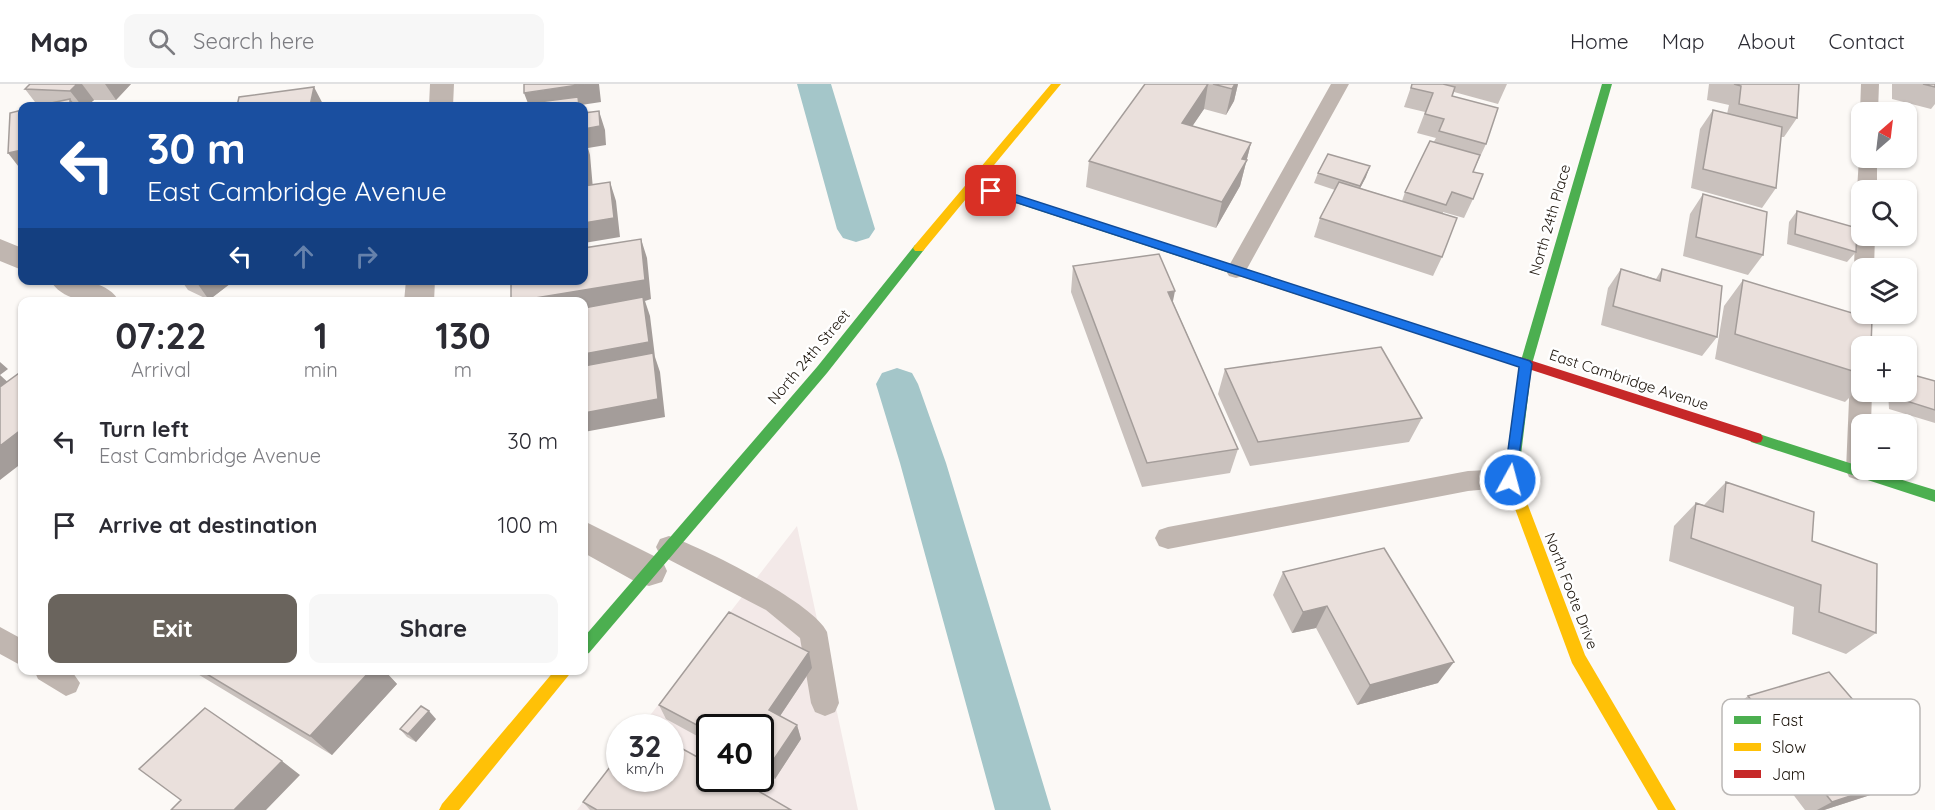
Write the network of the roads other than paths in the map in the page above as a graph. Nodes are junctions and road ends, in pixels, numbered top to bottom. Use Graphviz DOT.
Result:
graph roads {
  1 [pos="442,84"];
  2 [pos="1056,84"];
  3 [pos="1340,84"];
  4 [pos="1607,84"];
  5 [pos="1870,84"];
  6 [pos="441,102"];
  7 [pos="1869,102"];
  8 [pos="971,184"];
  9 [pos="0,249"];
  10 [pos="18,258"];
  11 [pos="1236,271"];
  12 [pos="74,285"];
  13 [pos="96,297"];
  14 [pos="1526,364"];
  15 [pos="1851,468"];
  16 [pos="1510,480"];
  17 [pos="1888,480"];
  18 [pos="1935,496"];
  19 [pos="588,537"];
  20 [pos="1168,538"];
  21 [pos="659,559"];
  22 [pos="0,639"];
  23 [pos="588,643"];
  24 [pos="18,651"];
  25 [pos="561,675"];
  26 [pos="825,703"];
  27 [pos="448,810"];
  28 [pos="1667,810"];
  1 -- 6 [label="street"];
  2 -- 8 [label="street, North 24th Street"];
  3 -- 11 [label="lane"];
  4 -- 14 [label="street, North 24th Place"];
  5 -- 7 [label="lane"];
  8 -- 11 [label="street, East Cambridge Avenue"];
  8 -- 21 [label="street, North 24th Street"];
  9 -- 10 [label="street"];
  11 -- 14 [label="street, East Cambridge Avenue"];
  12 -- 13 [label="street"];
  14 -- 15 [label="street, East Cambridge Avenue"];
  14 -- 16 [label="street, North Foote Drive"];
  16 -- 20 [label="lane"];
  16 -- 28 [label="street, North Foote Drive"];
  17 -- 18 [label="street, East Cambridge Avenue"];
  19 -- 21 [label="street"];
  21 -- 23 [label="street, North 24th Street"];
  21 -- 26 [label="lane"];
  22 -- 24 [label="lane"];
  25 -- 27 [label="street"];
}
